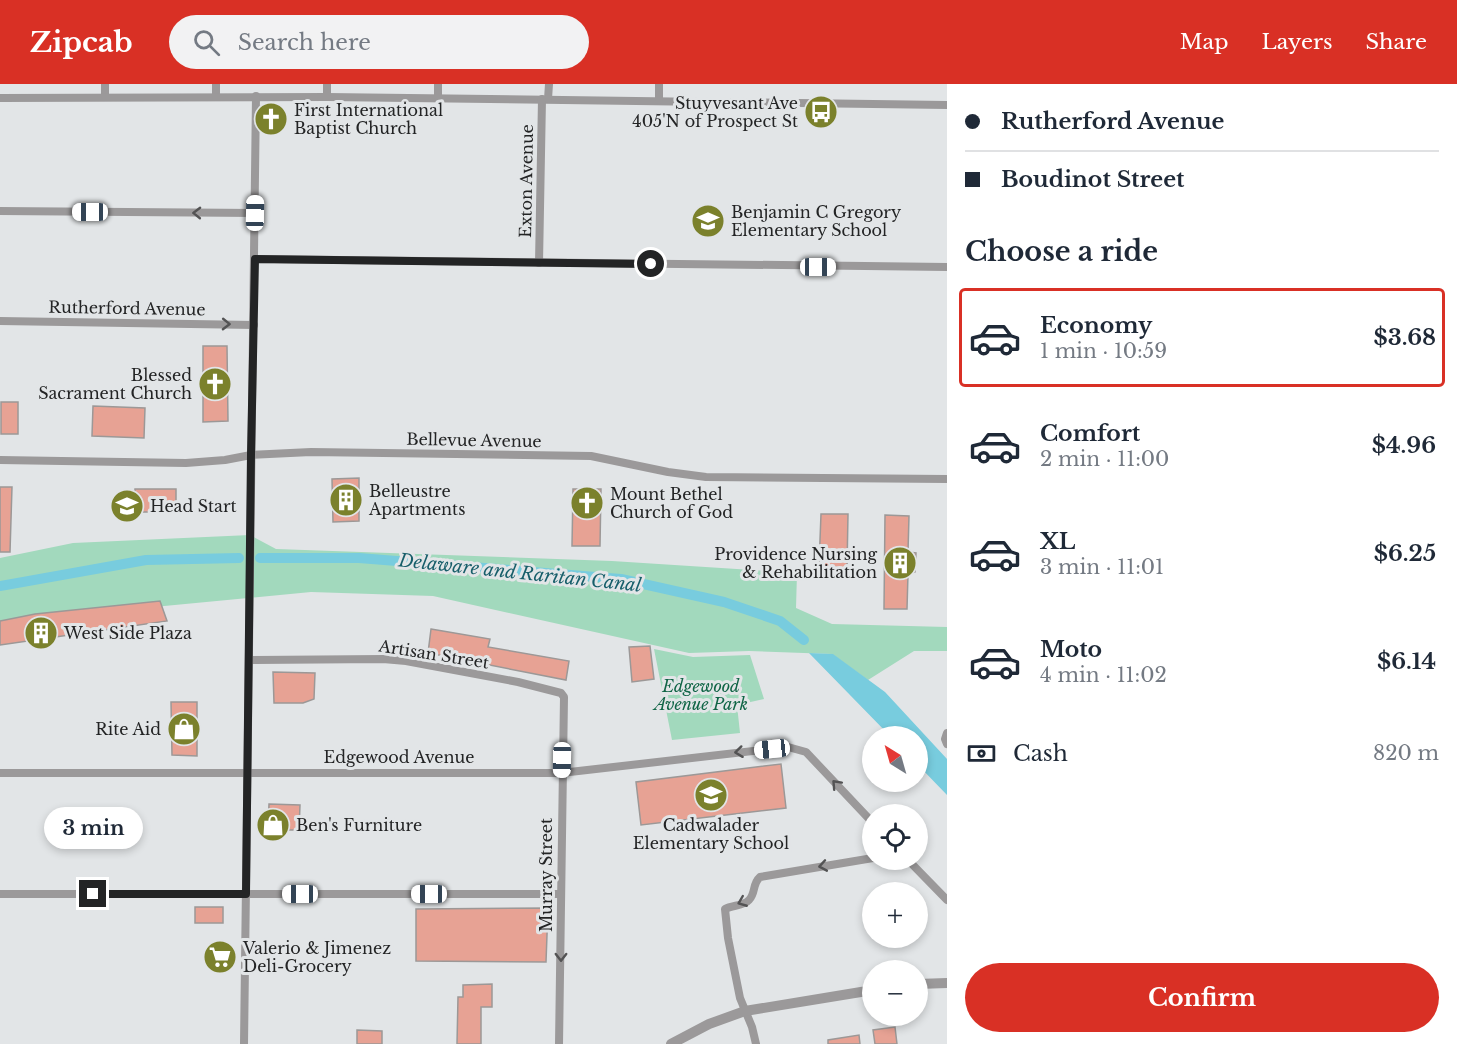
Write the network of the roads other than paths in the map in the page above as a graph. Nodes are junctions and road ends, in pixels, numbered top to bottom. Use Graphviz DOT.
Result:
graph roads {
  1 [pos="105,84"];
  2 [pos="216,84"];
  3 [pos="327,84"];
  4 [pos="438,84"];
  5 [pos="549,84"];
  6 [pos="659,84"];
  7 [pos="216,96"];
  8 [pos="256,96"];
  9 [pos="105,97"];
  10 [pos="327,97"];
  11 [pos="0,98"];
  12 [pos="438,98"];
  13 [pos="545,99"];
  14 [pos="659,100"];
  15 [pos="947,105"];
  16 [pos="0,211"];
  17 [pos="255,213"];
  18 [pos="255,259"];
  19 [pos="539,263"];
  20 [pos="947,267"];
  21 [pos="0,321"];
  22 [pos="254,325"];
  23 [pos="251,454"];
  24 [pos="0,460"];
  25 [pos="947,479"];
  26 [pos="250,660"];
  27 [pos="563,707"];
  28 [pos="947,733"];
  29 [pos="947,744"];
  30 [pos="0,773"];
  31 [pos="248,773"];
  32 [pos="561,773"];
  33 [pos="862,811"];
  34 [pos="862,860"];
  35 [pos="918,870"];
  36 [pos="0,894"];
  37 [pos="246,894"];
  38 [pos="561,894"];
  39 [pos="947,900"];
  40 [pos="947,983"];
  41 [pos="928,984"];
  42 [pos="862,992"];
  43 [pos="745,1011"];
  44 [pos="244,1044"];
  45 [pos="559,1044"];
  46 [pos="671,1044"];
  47 [pos="756,1044"];
  1 -- 9 [label="street"];
  2 -- 7 [label="street"];
  3 -- 10 [label="street"];
  4 -- 12 [label="street"];
  5 -- 13 [label="street, Exton Avenue"];
  6 -- 14 [label="street"];
  7 -- 8 [label="street"];
  7 -- 9 [label="street"];
  8 -- 10 [label="street"];
  8 -- 17 [label="street"];
  9 -- 11 [label="street"];
  10 -- 12 [label="street"];
  12 -- 13 [label="street"];
  13 -- 14 [label="street"];
  13 -- 19 [label="street, Exton Avenue"];
  14 -- 15 [label="street"];
  17 -- 16 [label="street, one-way"];
  17 -- 18 [label="street"];
  18 -- 19 [label="street"];
  18 -- 22 [label="street"];
  19 -- 20 [label="street"];
  21 -- 22 [label="street, Rutherford Avenue, one-way"];
  22 -- 23 [label="street"];
  23 -- 24 [label="street, Bellevue Avenue"];
  23 -- 25 [label="street, Bellevue Avenue"];
  23 -- 26 [label="street"];
  26 -- 27 [label="street, Artisan Street"];
  26 -- 31 [label="street"];
  27 -- 32 [label="street, Murray Street"];
  28 -- 29 [label="street"];
  30 -- 31 [label="street, Edgewood Avenue"];
  31 -- 32 [label="street, Edgewood Avenue"];
  31 -- 37 [label="street"];
  33 -- 32 [label="street, Edgewood Avenue, one-way"];
  32 -- 38 [label="street, Murray Street"];
  34 -- 43 [label="street, one-way"];
  35 -- 39 [label="street"];
  36 -- 37 [label="street"];
  37 -- 38 [label="street"];
  37 -- 44 [label="street"];
  38 -- 45 [label="street, Murray Street, one-way"];
  40 -- 41 [label="street"];
  42 -- 43 [label="street"];
  43 -- 46 [label="street"];
  43 -- 47 [label="street"];
}
